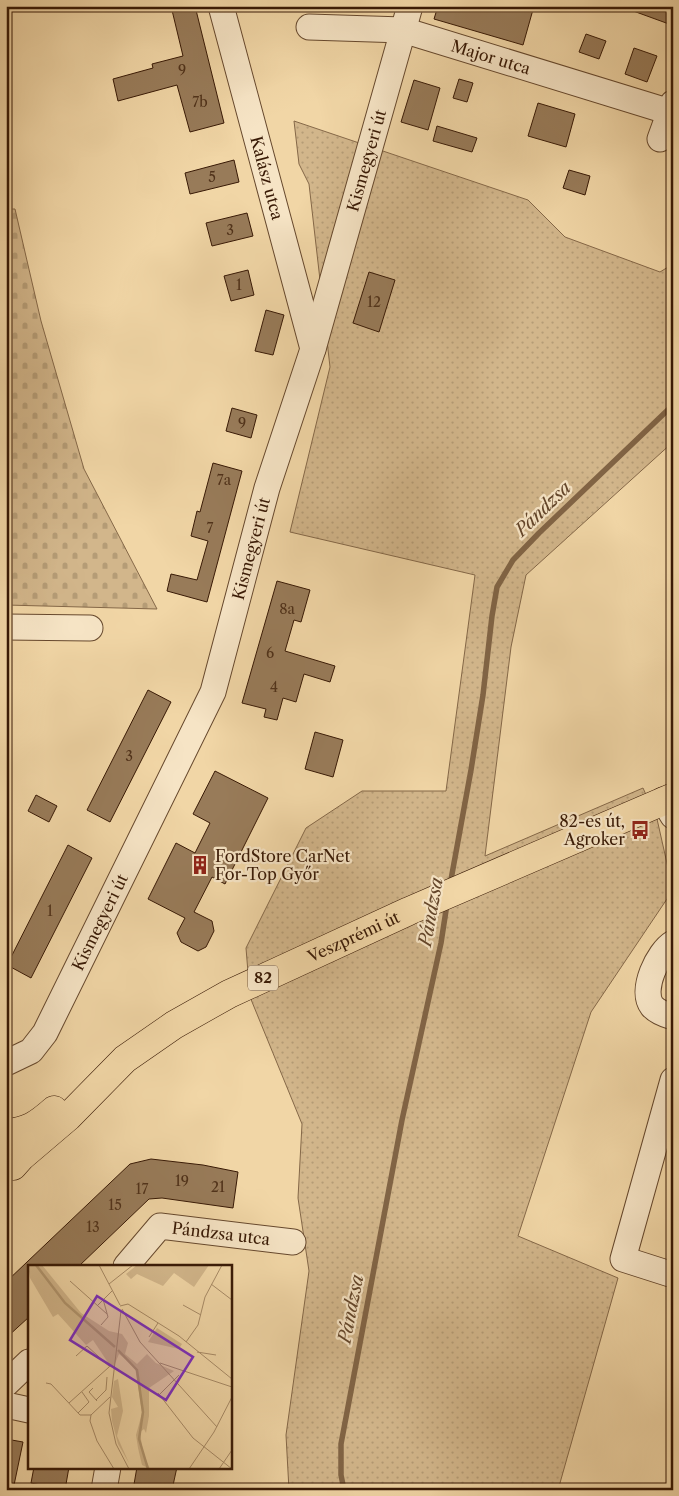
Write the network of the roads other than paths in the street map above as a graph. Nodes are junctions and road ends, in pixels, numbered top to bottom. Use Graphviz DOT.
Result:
graph roads {
  1 [pos="221,6"];
  2 [pos="410,6"];
  3 [pos="309,27"];
  4 [pos="403,30"];
  5 [pos="671,108"];
  6 [pos="660,139"];
  7 [pos="313,349"];
  8 [pos="6,627"];
  9 [pos="90,628"];
  10 [pos="670,805"];
  11 [pos="673,943"];
  12 [pos="673,1018"];
  13 [pos="126,1059"];
  14 [pos="10,1064"];
  15 [pos="673,1080"];
  16 [pos="6,1132"];
  17 [pos="8,1163"];
  18 [pos="293,1242"];
  19 [pos="131,1264"];
  20 [pos="673,1275"];
  21 [pos="28,1363"];
  22 [pos="6,1384"];
  23 [pos="6,1405"];
  24 [pos="28,1410"];
  25 [pos="108,1468"];
  26 [pos="104,1490"];
  1 -- 7 [label="street, Kalász utca"];
  2 -- 4 [label="street, Kismegyeri út"];
  3 -- 4 [label="street, Major utca"];
  4 -- 5 [label="street, Major utca"];
  4 -- 7 [label="street, Kismegyeri út"];
  5 -- 6 [label="street, Major utca"];
  7 -- 14 [label="street, Kismegyeri út"];
  8 -- 9 [label="street"];
  10 -- 13 [label="main road, Veszprémi út / 82"];
  11 -- 12 [label="street"];
  13 -- 16 [label="main road, Veszprémi út / 82"];
  13 -- 17 [label="main road, Veszprémi út / 82"];
  15 -- 20 [label="street"];
  18 -- 19 [label="street, Pándzsa utca"];
  21 -- 22 [label="street"];
  23 -- 24 [label="street"];
  25 -- 26 [label="street"];
}
